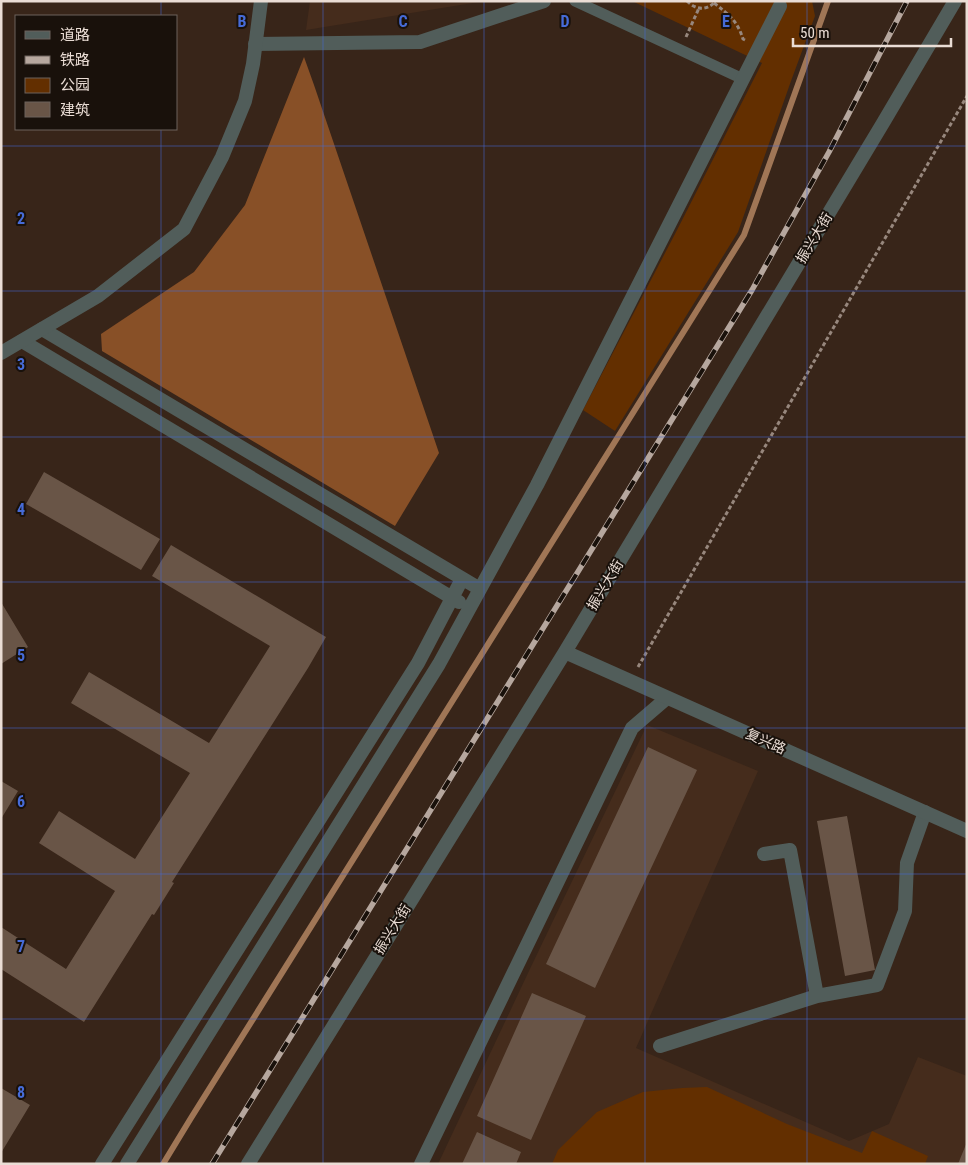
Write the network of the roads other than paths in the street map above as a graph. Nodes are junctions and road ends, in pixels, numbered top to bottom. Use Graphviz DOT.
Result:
graph roads {
  1 [pos="261,1"];
  2 [pos="544,1"];
  3 [pos="575,1"];
  4 [pos="955,1"];
  5 [pos="780,6"];
  6 [pos="256,44"];
  7 [pos="743,79"];
  8 [pos="42,329"];
  9 [pos="22,341"];
  10 [pos="1,353"];
  11 [pos="462,579"];
  12 [pos="480,590"];
  13 [pos="470,608"];
  14 [pos="565,652"];
  15 [pos="667,698"];
  16 [pos="925,812"];
  17 [pos="967,831"];
  18 [pos="764,854"];
  19 [pos="816,996"];
  20 [pos="660,1046"];
  21 [pos="102,1164"];
  22 [pos="127,1164"];
  23 [pos="248,1164"];
  24 [pos="420,1164"];
  1 -- 6 [label="street"];
  2 -- 6 [label="street"];
  3 -- 7 [label="lane"];
  4 -- 14 [label="street, 振兴大街"];
  5 -- 7 [label="street"];
  6 -- 8 [label="street"];
  7 -- 12 [label="street"];
  8 -- 9 [label="street"];
  8 -- 11 [label="street"];
  9 -- 10 [label="street"];
  9 -- 13 [label="street"];
  11 -- 12 [label="street"];
  11 -- 21 [label="street"];
  12 -- 13 [label="street"];
  13 -- 22 [label="street"];
  14 -- 15 [label="street, 复兴路"];
  14 -- 23 [label="street, 振兴大街"];
  15 -- 16 [label="street, 复兴路"];
  15 -- 24 [label="street"];
  16 -- 17 [label="street, 复兴路"];
  16 -- 19 [label="street"];
  18 -- 19 [label="street"];
  19 -- 20 [label="street"];
}
